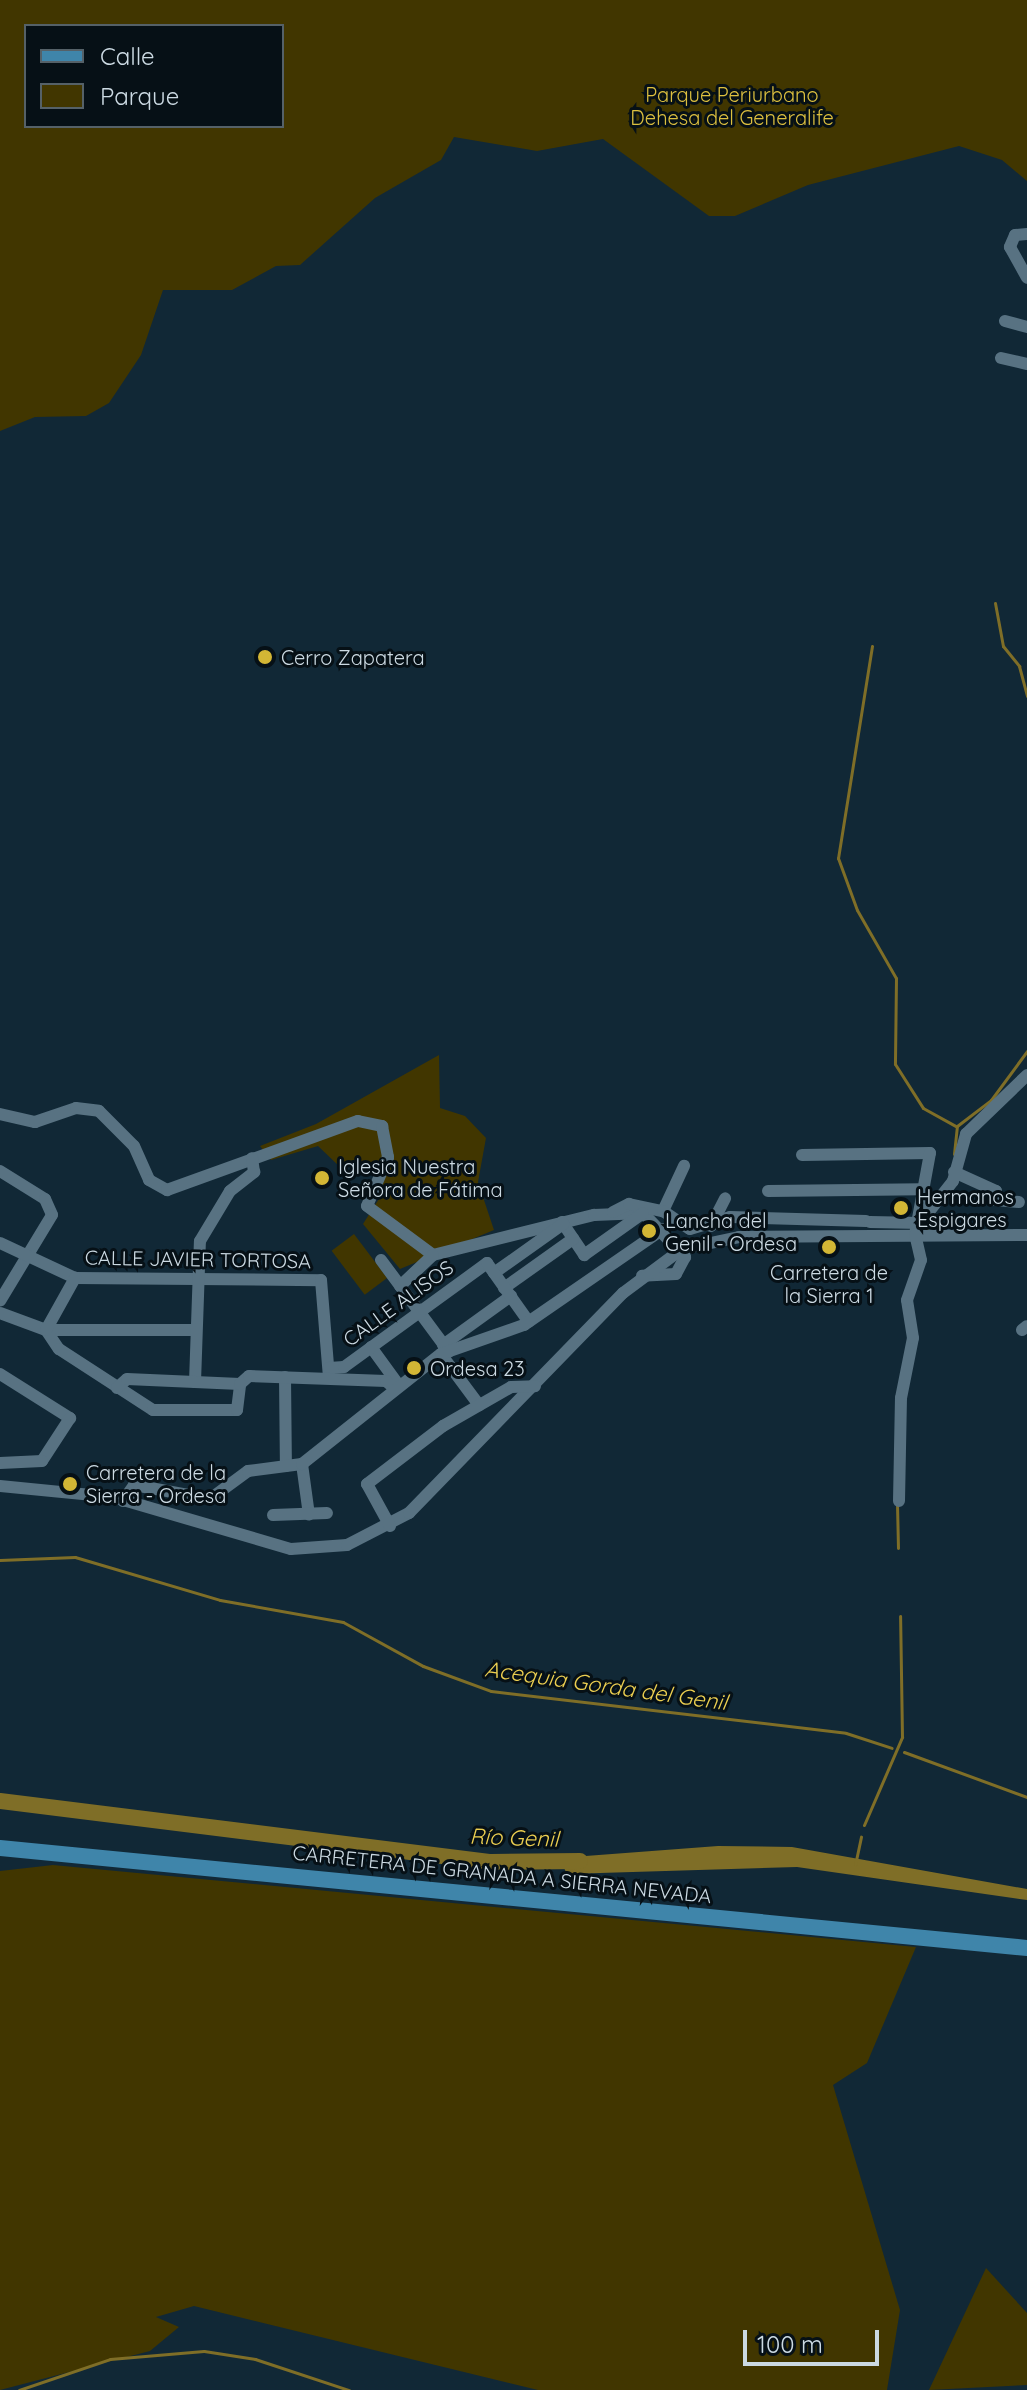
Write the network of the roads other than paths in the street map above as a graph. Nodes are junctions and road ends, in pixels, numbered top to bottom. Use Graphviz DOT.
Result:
graph roads {
  1 [pos="1027,234"];
  2 [pos="1027,278"];
  3 [pos="1005,321"];
  4 [pos="1027,327"];
  5 [pos="1001,358"];
  6 [pos="1027,364"];
  7 [pos="1027,1075"];
  8 [pos="0,1114"];
  9 [pos="802,1155"];
  10 [pos="252,1158"];
  11 [pos="684,1166"];
  12 [pos="0,1171"];
  13 [pos="954,1172"];
  14 [pos="921,1189"];
  15 [pos="768,1191"];
  16 [pos="725,1198"];
  17 [pos="1019,1202"];
  18 [pos="663,1211"];
  19 [pos="643,1213"];
  20 [pos="611,1214"];
  21 [pos="562,1223"];
  22 [pos="920,1223"];
  23 [pos="711,1226"];
  24 [pos="663,1229"];
  25 [pos="915,1235"];
  26 [pos="1027,1235"];
  27 [pos="573,1239"];
  28 [pos="0,1243"];
  29 [pos="682,1249"];
  30 [pos="433,1255"];
  31 [pos="27,1257"];
  32 [pos="381,1260"];
  33 [pos="491,1268"];
  34 [pos="642,1276"];
  35 [pos="75,1278"];
  36 [pos="198,1279"];
  37 [pos="400,1286"];
  38 [pos="508,1292"];
  39 [pos="0,1301"];
  40 [pos="420,1312"];
  41 [pos="0,1313"];
  42 [pos="529,1322"];
  43 [pos="46,1330"];
  44 [pos="196,1330"];
  45 [pos="371,1347"];
  46 [pos="445,1350"];
  47 [pos="329,1373"];
  48 [pos="0,1374"];
  49 [pos="285,1377"];
  50 [pos="195,1382"];
  51 [pos="240,1384"];
  52 [pos="396,1386"];
  53 [pos="535,1386"];
  54 [pos="117,1388"];
  55 [pos="479,1405"];
  56 [pos="0,1463"];
  57 [pos="302,1464"];
  58 [pos="286,1466"];
  59 [pos="0,1486"];
  60 [pos="0,1494"];
  61 [pos="123,1501"];
  62 [pos="899,1501"];
  63 [pos="327,1513"];
  64 [pos="273,1515"];
  65 [pos="309,1515"];
  66 [pos="390,1526"];
  67 [pos="0,1848"];
  68 [pos="1027,1951"];
  1 -- 2 [label="street"];
  3 -- 4 [label="street"];
  5 -- 6 [label="street"];
  7 -- 13 [label="street"];
  8 -- 10 [label="street"];
  9 -- 14 [label="street"];
  10 -- 30 [label="street"];
  10 -- 36 [label="street"];
  11 -- 18 [label="street"];
  12 -- 31 [label="street"];
  13 -- 17 [label="street"];
  13 -- 22 [label="street"];
  14 -- 15 [label="street"];
  14 -- 22 [label="street"];
  16 -- 23 [label="street"];
  18 -- 20 [label="street"];
  18 -- 23 [label="street"];
  19 -- 20 [label="street"];
  19 -- 24 [label="street"];
  19 -- 27 [label="street"];
  20 -- 21 [label="street"];
  21 -- 27 [label="street"];
  21 -- 30 [label="street"];
  21 -- 33 [label="street, CALLE ALISOS"];
  22 -- 23 [label="street"];
  22 -- 25 [label="street"];
  24 -- 29 [label="street"];
  24 -- 42 [label="street"];
  25 -- 26 [label="street"];
  25 -- 29 [label="street"];
  25 -- 62 [label="street"];
  27 -- 38 [label="street"];
  28 -- 31 [label="street, CALLE JAVIER TORTOSA"];
  29 -- 34 [label="street"];
  29 -- 34 [label="street"];
  30 -- 37 [label="street"];
  31 -- 35 [label="street, CALLE JAVIER TORTOSA"];
  31 -- 39 [label="street"];
  32 -- 37 [label="street"];
  33 -- 38 [label="street"];
  33 -- 40 [label="street, CALLE ALISOS"];
  34 -- 53 [label="street"];
  35 -- 36 [label="street, CALLE JAVIER TORTOSA"];
  35 -- 43 [label="street"];
  36 -- 44 [label="street"];
  36 -- 47 [label="street, CALLE JAVIER TORTOSA"];
  37 -- 40 [label="street"];
  38 -- 42 [label="street"];
  38 -- 46 [label="street"];
  40 -- 45 [label="street, CALLE ALISOS"];
  40 -- 46 [label="street"];
  41 -- 43 [label="street"];
  42 -- 46 [label="street"];
  43 -- 44 [label="street"];
  43 -- 54 [label="street"];
  44 -- 50 [label="street"];
  45 -- 47 [label="street, CALLE ALISOS"];
  45 -- 52 [label="street"];
  46 -- 52 [label="street"];
  46 -- 55 [label="street"];
  47 -- 49 [label="street"];
  47 -- 52 [label="street"];
  48 -- 56 [label="street"];
  49 -- 51 [label="street"];
  49 -- 58 [label="street"];
  50 -- 51 [label="street"];
  50 -- 54 [label="street"];
  51 -- 54 [label="street"];
  52 -- 57 [label="street"];
  53 -- 55 [label="street"];
  53 -- 66 [label="street"];
  55 -- 66 [label="street"];
  57 -- 58 [label="street"];
  57 -- 65 [label="street"];
  58 -- 61 [label="street"];
  59 -- 61 [label="street"];
  60 -- 61 [label="street"];
  61 -- 66 [label="street"];
  63 -- 65 [label="street"];
  64 -- 65 [label="street"];
  67 -- 68 [label="main road, CARRETERA DE GRANADA A SIERRA NEVADA"];
}
